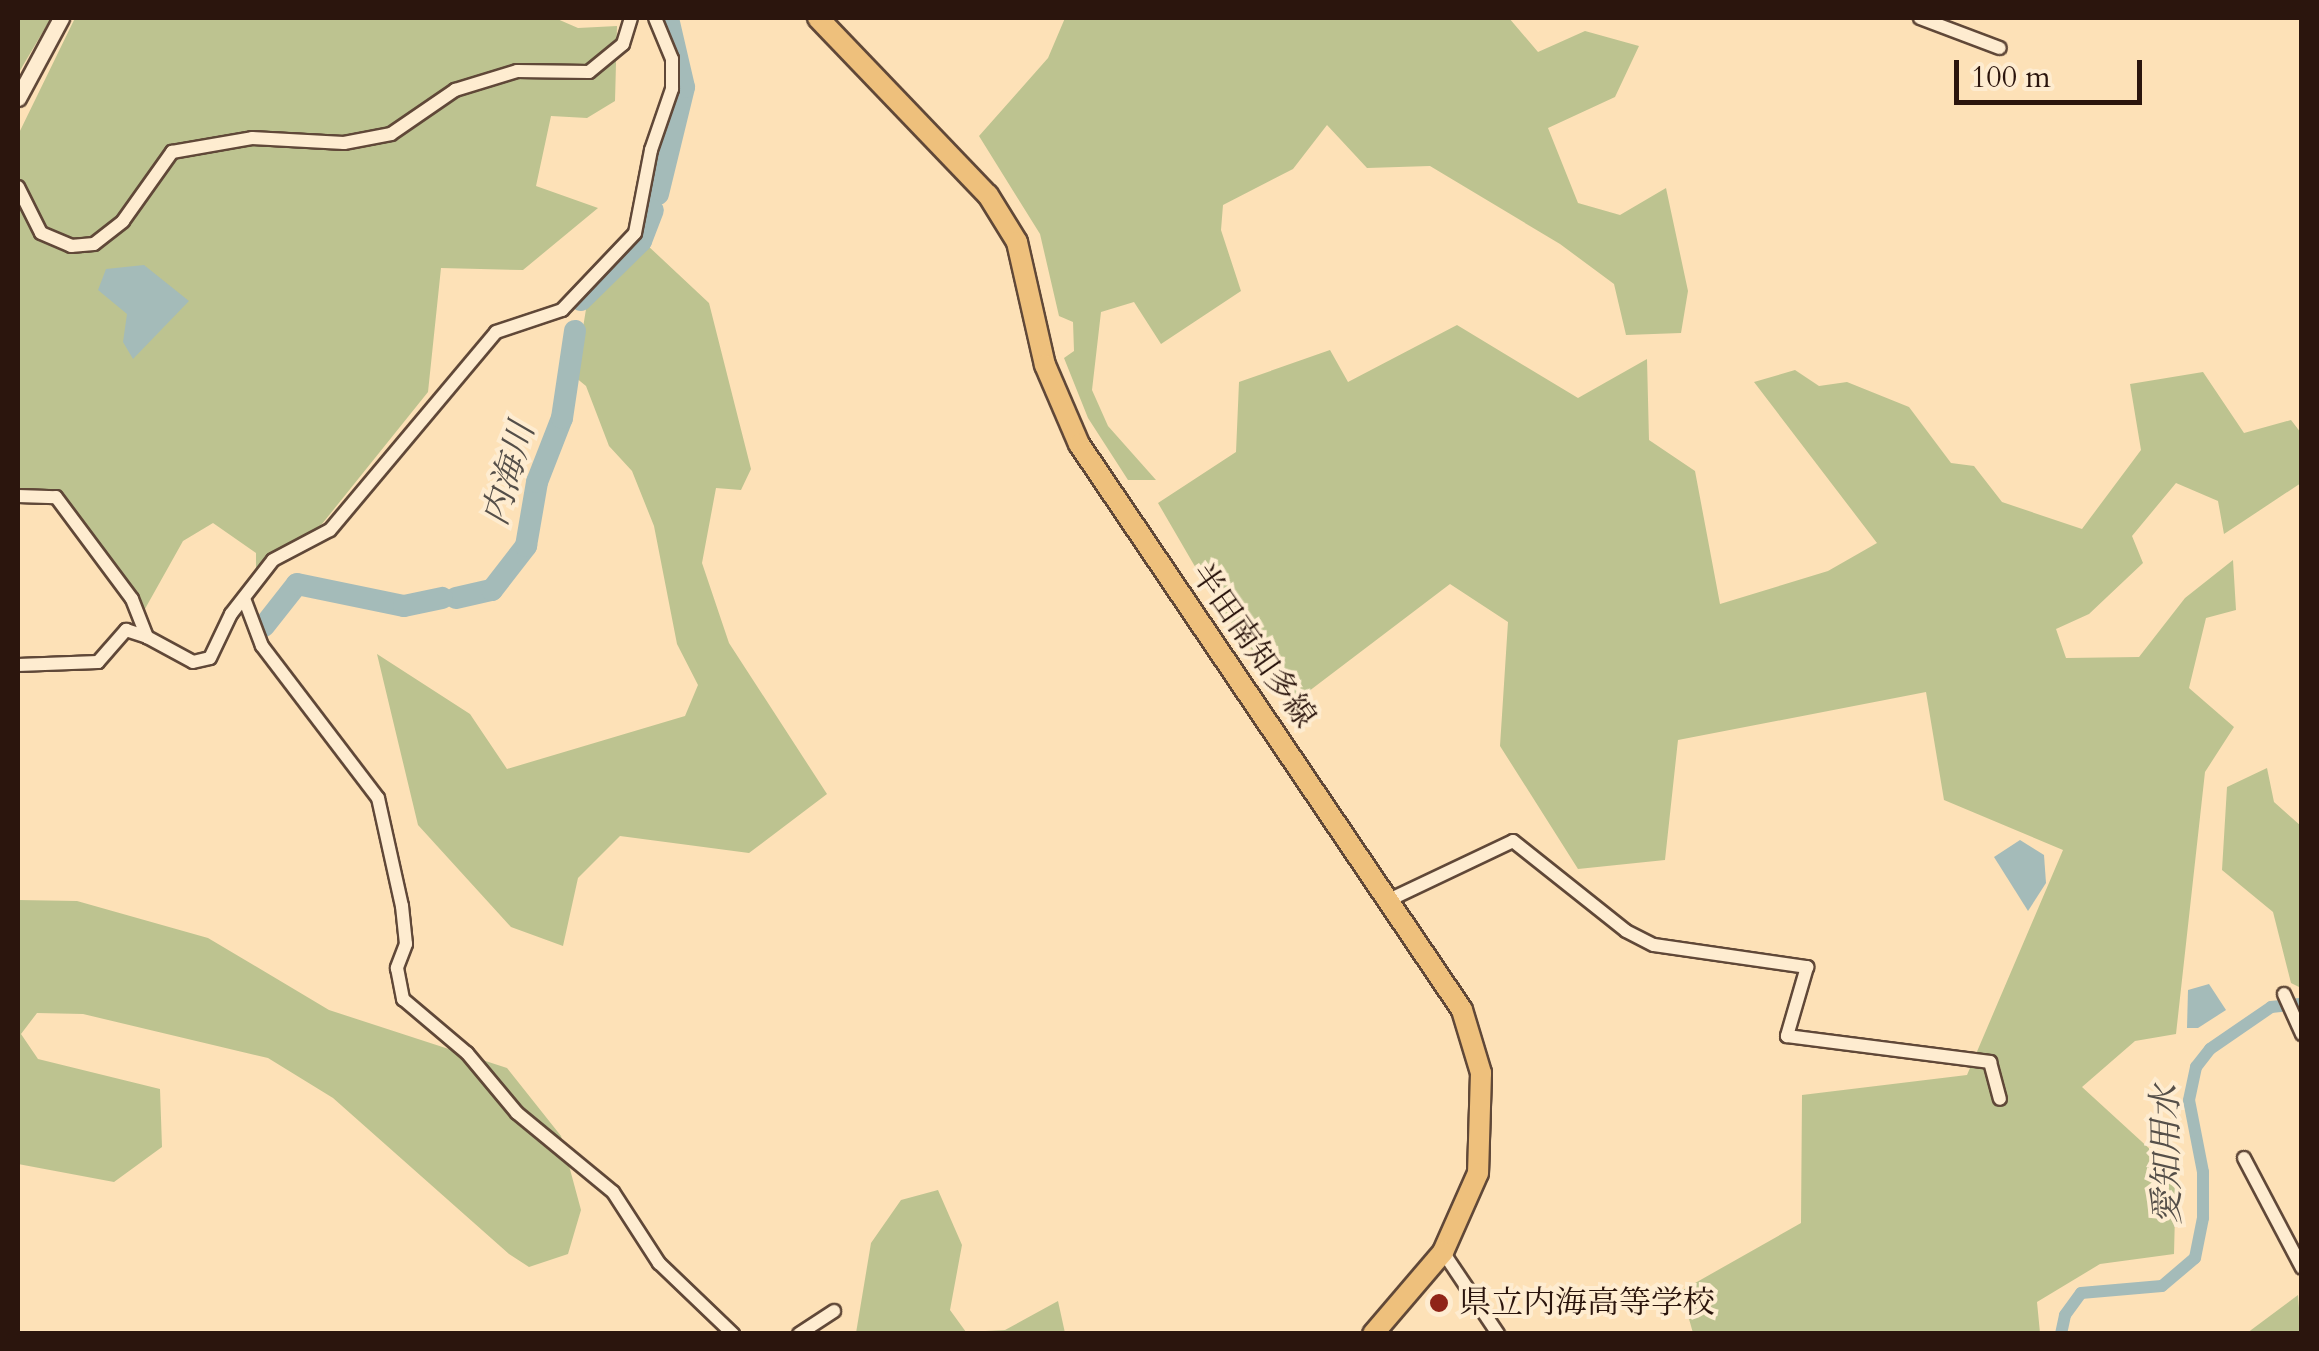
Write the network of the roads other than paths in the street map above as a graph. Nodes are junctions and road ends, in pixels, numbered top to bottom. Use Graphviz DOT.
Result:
graph roads {
  1 [pos="61,18"];
  2 [pos="630,18"];
  3 [pos="655,18"];
  4 [pos="818,18"];
  5 [pos="1920,18"];
  6 [pos="2000,48"];
  7 [pos="18,98"];
  8 [pos="18,187"];
  9 [pos="18,496"];
  10 [pos="245,601"];
  11 [pos="147,637"];
  12 [pos="18,666"];
  13 [pos="1392,899"];
  14 [pos="2284,994"];
  15 [pos="2302,1034"];
  16 [pos="2000,1099"];
  17 [pos="2244,1158"];
  18 [pos="1443,1252"];
  19 [pos="2302,1268"];
  20 [pos="834,1312"];
  21 [pos="733,1334"];
  22 [pos="799,1334"];
  23 [pos="1373,1334"];
  24 [pos="1498,1334"];
  1 -- 7 [label="street"];
  2 -- 8 [label="street"];
  3 -- 10 [label="street"];
  4 -- 13 [label="main road, 半田南知多線"];
  5 -- 6 [label="street"];
  9 -- 11 [label="street"];
  10 -- 11 [label="street"];
  10 -- 21 [label="street"];
  11 -- 12 [label="street"];
  13 -- 16 [label="street"];
  13 -- 18 [label="main road, 半田南知多線"];
  14 -- 15 [label="street"];
  17 -- 19 [label="street"];
  18 -- 23 [label="main road, 半田南知多線"];
  18 -- 24 [label="street"];
  20 -- 22 [label="street"];
}
